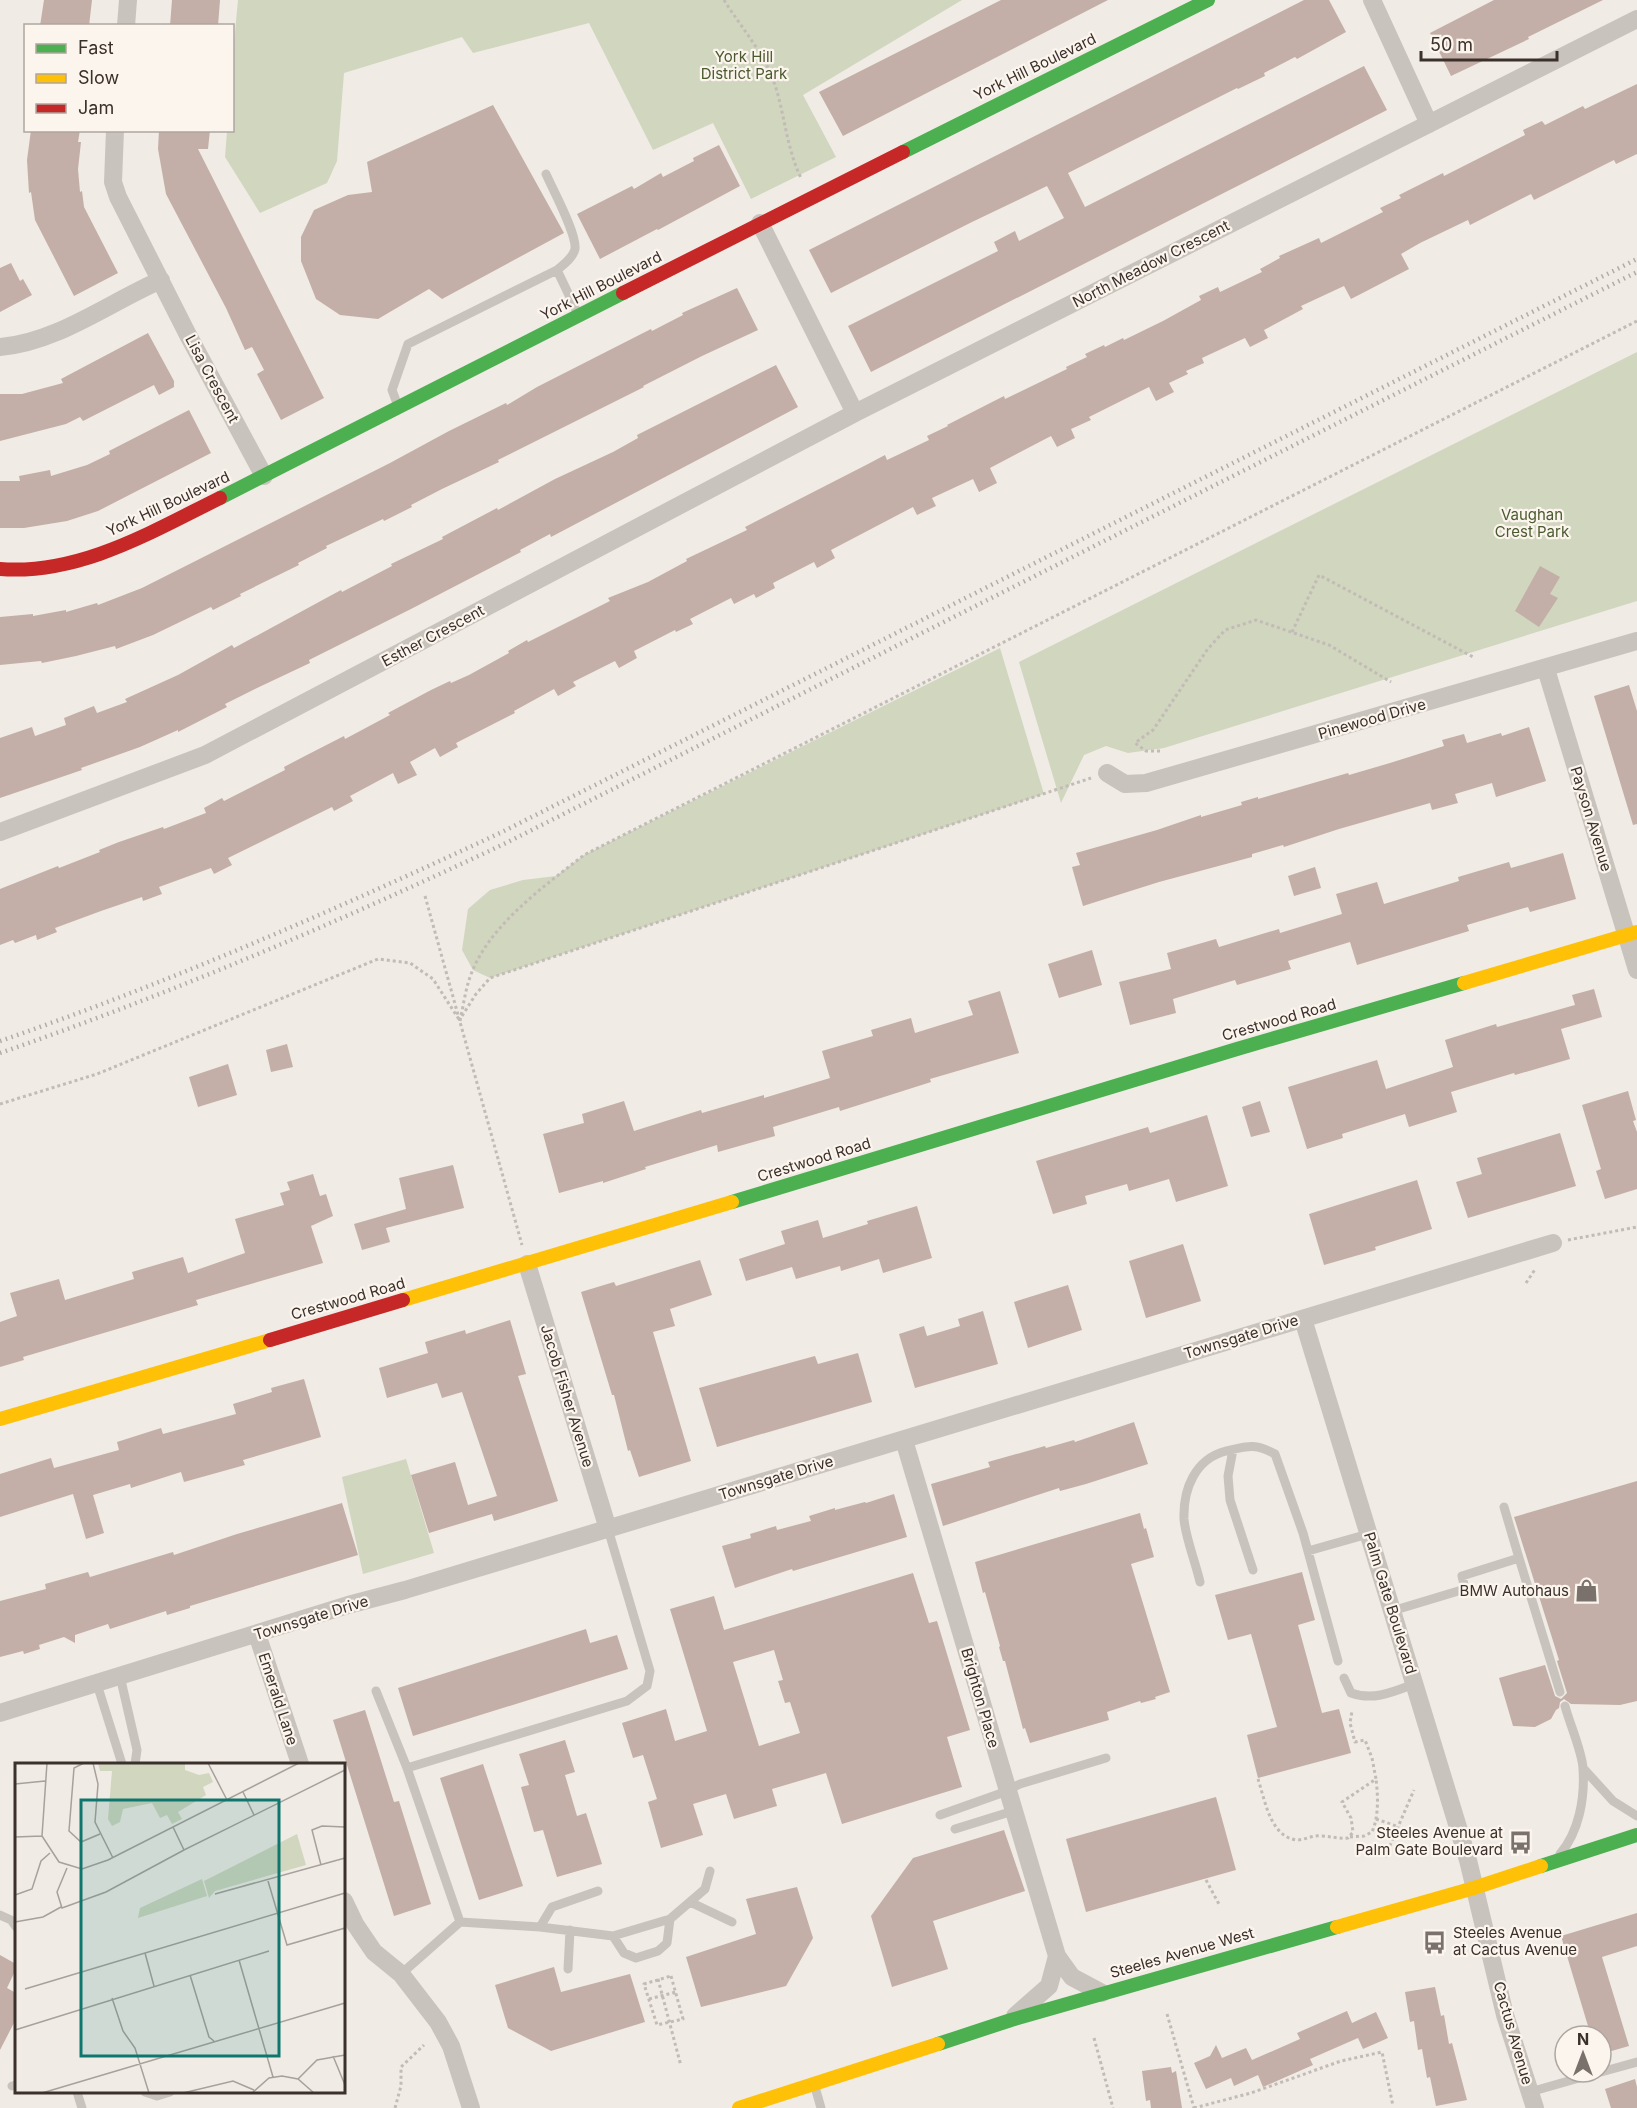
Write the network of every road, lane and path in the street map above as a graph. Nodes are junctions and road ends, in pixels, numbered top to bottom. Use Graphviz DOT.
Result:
graph roads {
  1 [pos="128,0"];
  2 [pos="724,0"];
  3 [pos="1208,0"];
  4 [pos="1372,0"];
  5 [pos="1637,19"];
  6 [pos="126,24"];
  7 [pos="1429,124"];
  8 [pos="116,132"];
  9 [pos="546,174"];
  10 [pos="811,197"];
  11 [pos="760,223"];
  12 [pos="557,270"];
  13 [pos="161,280"];
  14 [pos="579,316"];
  15 [pos="1637,321"];
  16 [pos="0,347"];
  17 [pos="399,408"];
  18 [pos="855,413"];
  19 [pos="264,476"];
  20 [pos="0,569"];
  21 [pos="1292,632"];
  22 [pos="1637,641"];
  23 [pos="1475,658"];
  24 [pos="1546,669"];
  25 [pos="1391,682"];
  26 [pos="1160,751"];
  27 [pos="1107,773"];
  28 [pos="0,832"];
  29 [pos="425,896"];
  30 [pos="1632,933"];
  31 [pos="1637,970"];
  32 [pos="460,1020"];
  33 [pos="0,1104"];
  34 [pos="1637,1227"];
  35 [pos="1552,1243"];
  36 [pos="527,1264"];
  37 [pos="1303,1319"];
  38 [pos="0,1419"];
  39 [pos="904,1440"];
  40 [pos="1233,1450"];
  41 [pos="1504,1507"];
  42 [pos="608,1529"];
  43 [pos="1368,1534"];
  44 [pos="1308,1551"];
  45 [pos="1520,1558"];
  46 [pos="1253,1570"];
  47 [pos="1200,1582"];
  48 [pos="1392,1611"];
  49 [pos="257,1634"];
  50 [pos="1338,1661"];
  51 [pos="120,1676"];
  52 [pos="1344,1678"];
  53 [pos="97,1684"];
  54 [pos="1414,1684"];
  55 [pos="376,1691"];
  56 [pos="1560,1692"];
  57 [pos="1565,1706"];
  58 [pos="1352,1711"];
  59 [pos="0,1713"];
  60 [pos="1106,1758"];
  61 [pos="122,1763"];
  62 [pos="135,1763"];
  63 [pos="300,1763"];
  64 [pos="407,1768"];
  65 [pos="1583,1768"];
  66 [pos="1258,1779"];
  67 [pos="1376,1779"];
  68 [pos="1008,1790"];
  69 [pos="1414,1790"];
  70 [pos="1013,1811"];
  71 [pos="939,1815"];
  72 [pos="1637,1816"];
  73 [pos="1376,1819"];
  74 [pos="1399,1827"];
  75 [pos="955,1829"];
  76 [pos="1637,1835"];
  77 [pos="1348,1838"];
  78 [pos="1385,1857"];
  79 [pos="1552,1862"];
  80 [pos="710,1871"];
  81 [pos="1206,1880"];
  82 [pos="1474,1888"];
  83 [pos="598,1891"];
  84 [pos="690,1902"];
  85 [pos="345,1903"];
  86 [pos="1220,1906"];
  87 [pos="0,1915"];
  88 [pos="670,1919"];
  89 [pos="460,1922"];
  90 [pos="732,1922"];
  91 [pos="15,1925"];
  92 [pos="540,1927"];
  93 [pos="570,1930"];
  94 [pos="613,1936"];
  95 [pos="1057,1956"];
  96 [pos="568,1970"];
  97 [pos="401,1974"];
  98 [pos="658,1979"];
  99 [pos="676,1992"];
  100 [pos="1102,1993"];
  101 [pos="662,1996"];
  102 [pos="649,1999"];
  103 [pos="1167,2014"];
  104 [pos="1011,2020"];
  105 [pos="669,2022"];
  106 [pos="1094,2038"];
  107 [pos="424,2045"];
  108 [pos="1637,2062"];
  109 [pos="681,2066"];
  110 [pos="1613,2069"];
  111 [pos="1571,2084"];
  112 [pos="814,2085"];
  113 [pos="78,2093"];
  114 [pos="150,2093"];
  115 [pos="165,2093"];
  116 [pos="1532,2100"];
  117 [pos="1393,2106"];
  118 [pos="82,2108"];
  119 [pos="395,2108"];
  120 [pos="471,2108"];
  121 [pos="739,2108"];
  122 [pos="820,2108"];
  123 [pos="1113,2108"];
  124 [pos="1194,2108"];
  1 -- 6 [label="street"];
  2 -- 10 [label="path"];
  3 -- 10 [label="street, York Hill Boulevard"];
  4 -- 7 [label="street"];
  5 -- 7 [label="street, North Meadow Crescent"];
  7 -- 18 [label="street, North Meadow Crescent"];
  8 -- 13 [label="street, Lisa Crescent"];
  9 -- 12 [label="lane"];
  10 -- 11 [label="street, York Hill Boulevard"];
  11 -- 14 [label="street, York Hill Boulevard"];
  11 -- 18 [label="street"];
  12 -- 14 [label="lane"];
  12 -- 17 [label="lane"];
  13 -- 16 [label="street"];
  13 -- 19 [label="street, Lisa Crescent"];
  14 -- 17 [label="street, York Hill Boulevard"];
  15 -- 32 [label="path"];
  17 -- 19 [label="street, York Hill Boulevard"];
  18 -- 28 [label="street, Esther Crescent"];
  19 -- 20 [label="street, York Hill Boulevard"];
  21 -- 23 [label="path"];
  21 -- 25 [label="path"];
  21 -- 26 [label="path"];
  22 -- 24 [label="street, Pinewood Drive"];
  24 -- 27 [label="street, Pinewood Drive"];
  24 -- 30 [label="street, Payson Avenue"];
  27 -- 32 [label="path"];
  29 -- 32 [label="path"];
  30 -- 31 [label="street, Payson Avenue"];
  30 -- 36 [label="street, Crestwood Road"];
  32 -- 33 [label="path"];
  32 -- 36 [label="path"];
  34 -- 35 [label="path"];
  35 -- 37 [label="street, Townsgate Drive"];
  36 -- 38 [label="street, Crestwood Road"];
  36 -- 42 [label="street, Jacob Fisher Avenue"];
  37 -- 39 [label="street, Townsgate Drive"];
  37 -- 43 [label="street, Palm Gate Boulevard"];
  39 -- 42 [label="street, Townsgate Drive"];
  39 -- 68 [label="street, Brighton Place"];
  40 -- 44 [label="lane"];
  40 -- 46 [label="lane"];
  40 -- 47 [label="lane"];
  41 -- 45 [label="lane"];
  42 -- 49 [label="street, Townsgate Drive"];
  42 -- 64 [label="lane"];
  43 -- 44 [label="lane"];
  43 -- 48 [label="street, Palm Gate Boulevard"];
  44 -- 50 [label="lane"];
  45 -- 48 [label="lane"];
  45 -- 56 [label="lane"];
  48 -- 54 [label="street, Palm Gate Boulevard"];
  49 -- 51 [label="street, Townsgate Drive"];
  49 -- 63 [label="street, Emerald Lane"];
  51 -- 53 [label="street, Townsgate Drive"];
  51 -- 62 [label="lane"];
  52 -- 54 [label="lane"];
  53 -- 59 [label="street, Townsgate Drive"];
  53 -- 61 [label="lane"];
  54 -- 82 [label="street, Palm Gate Boulevard"];
  55 -- 64 [label="lane"];
  57 -- 65 [label="lane"];
  58 -- 67 [label="path"];
  60 -- 68 [label="lane"];
  64 -- 89 [label="lane"];
  65 -- 72 [label="lane"];
  65 -- 79 [label="lane"];
  66 -- 77 [label="path"];
  67 -- 73 [label="path"];
  67 -- 77 [label="path"];
  68 -- 70 [label="street, Brighton Place"];
  68 -- 71 [label="lane"];
  69 -- 74 [label="path"];
  70 -- 75 [label="lane"];
  70 -- 95 [label="street, Brighton Place"];
  73 -- 74 [label="path"];
  73 -- 77 [label="path"];
  74 -- 78 [label="path"];
  76 -- 79 [label="street, Steeles Avenue West"];
  79 -- 82 [label="street, Steeles Avenue West"];
  80 -- 84 [label="lane"];
  81 -- 86 [label="path"];
  82 -- 100 [label="street, Steeles Avenue West"];
  82 -- 116 [label="street, Cactus Avenue"];
  83 -- 92 [label="lane"];
  84 -- 88 [label="lane"];
  84 -- 90 [label="lane"];
  85 -- 97 [label="street"];
  87 -- 91 [label="lane"];
  88 -- 94 [label="lane"];
  88 -- 94 [label="lane"];
  89 -- 92 [label="lane"];
  89 -- 97 [label="lane"];
  92 -- 93 [label="lane"];
  93 -- 94 [label="lane"];
  93 -- 96 [label="lane"];
  95 -- 100 [label="street, Brighton Place"];
  95 -- 104 [label="street"];
  97 -- 120 [label="street"];
  98 -- 99 [label="path"];
  98 -- 101 [label="path"];
  98 -- 102 [label="path"];
  99 -- 101 [label="path"];
  99 -- 105 [label="path"];
  100 -- 104 [label="street, Steeles Avenue West"];
  101 -- 102 [label="path"];
  101 -- 105 [label="path"];
  102 -- 105 [label="path"];
  103 -- 124 [label="path"];
  104 -- 112 [label="street, Steeles Avenue West"];
  105 -- 109 [label="path"];
  106 -- 123 [label="path"];
  107 -- 119 [label="path"];
  108 -- 110 [label="lane"];
  111 -- 116 [label="lane"];
  112 -- 121 [label="street, Steeles Avenue West"];
  112 -- 122 [label="lane"];
  113 -- 118 [label="lane"];
  114 -- 115 [label="lane"];
  117 -- 124 [label="path"];
}
